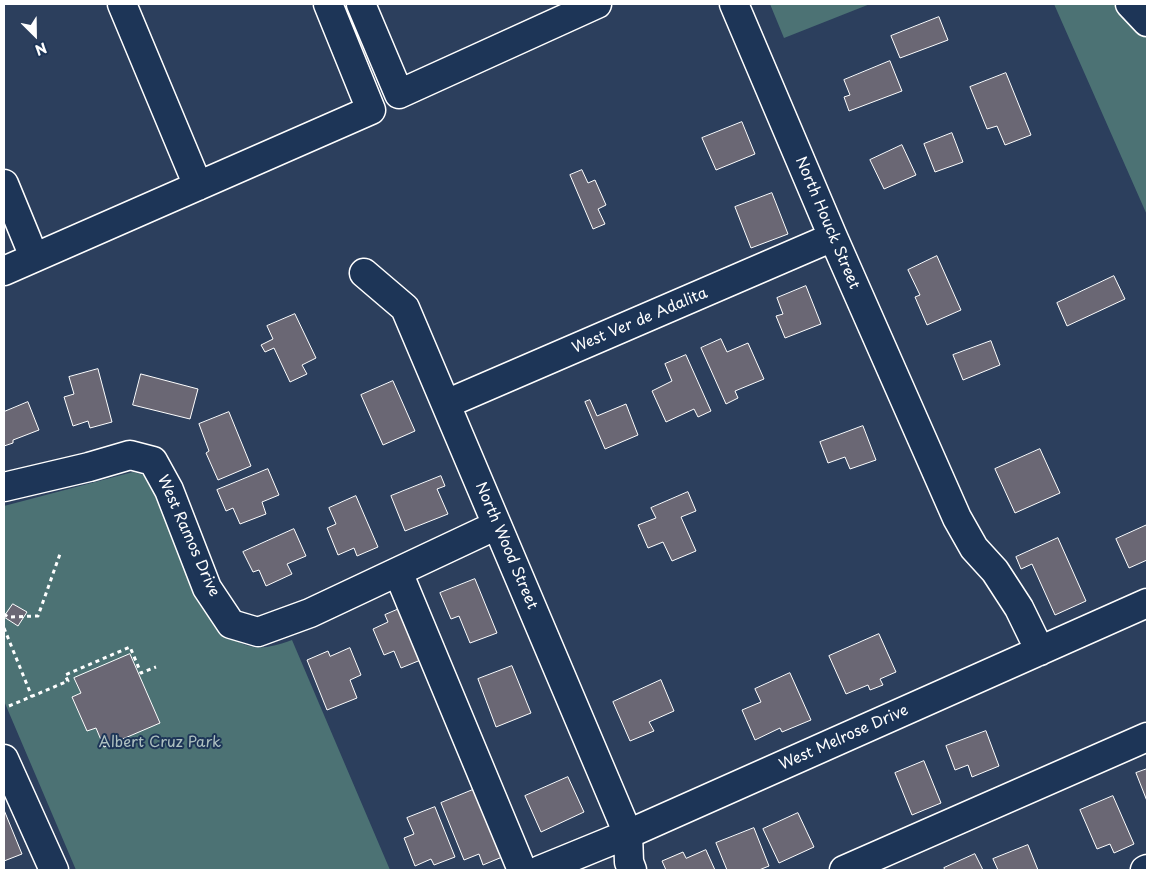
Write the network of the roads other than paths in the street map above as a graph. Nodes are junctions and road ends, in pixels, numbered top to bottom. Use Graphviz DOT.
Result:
graph roads {
  1 [pos="122,4"];
  2 [pos="328,4"];
  3 [pos="361,4"];
  4 [pos="598,4"];
  5 [pos="734,4"];
  6 [pos="1130,4"];
  7 [pos="1147,22"];
  8 [pos="4,184"];
  9 [pos="198,186"];
  10 [pos="833,237"];
  11 [pos="34,257"];
  12 [pos="4,271"];
  13 [pos="364,273"];
  14 [pos="446,404"];
  15 [pos="4,486"];
  16 [pos="497,525"];
  17 [pos="398,572"];
  18 [pos="1147,604"];
  19 [pos="1040,651"];
  20 [pos="1147,737"];
  21 [pos="4,759"];
  22 [pos="628,834"];
  23 [pos="54,870"];
  24 [pos="522,870"];
  25 [pos="540,870"];
  26 [pos="632,870"];
  27 [pos="844,870"];
  1 -- 9 [label="street"];
  2 -- 9 [label="street"];
  3 -- 4 [label="street"];
  5 -- 10 [label="street, North Houck Street"];
  6 -- 7 [label="street"];
  8 -- 11 [label="street"];
  9 -- 11 [label="street"];
  10 -- 14 [label="street, West Ver de Adalita"];
  10 -- 19 [label="street, North Houck Street"];
  11 -- 12 [label="street"];
  13 -- 14 [label="street, North Wood Street"];
  14 -- 16 [label="street, North Wood Street"];
  15 -- 17 [label="street, West Ramos Drive"];
  16 -- 17 [label="street, West Ramos Drive"];
  16 -- 22 [label="street, North Wood Street"];
  17 -- 24 [label="street"];
  18 -- 19 [label="street, West Melrose Drive"];
  19 -- 22 [label="street, West Melrose Drive"];
  20 -- 27 [label="street"];
  21 -- 23 [label="street"];
  22 -- 25 [label="street, West Melrose Drive"];
  22 -- 26 [label="street"];
}
